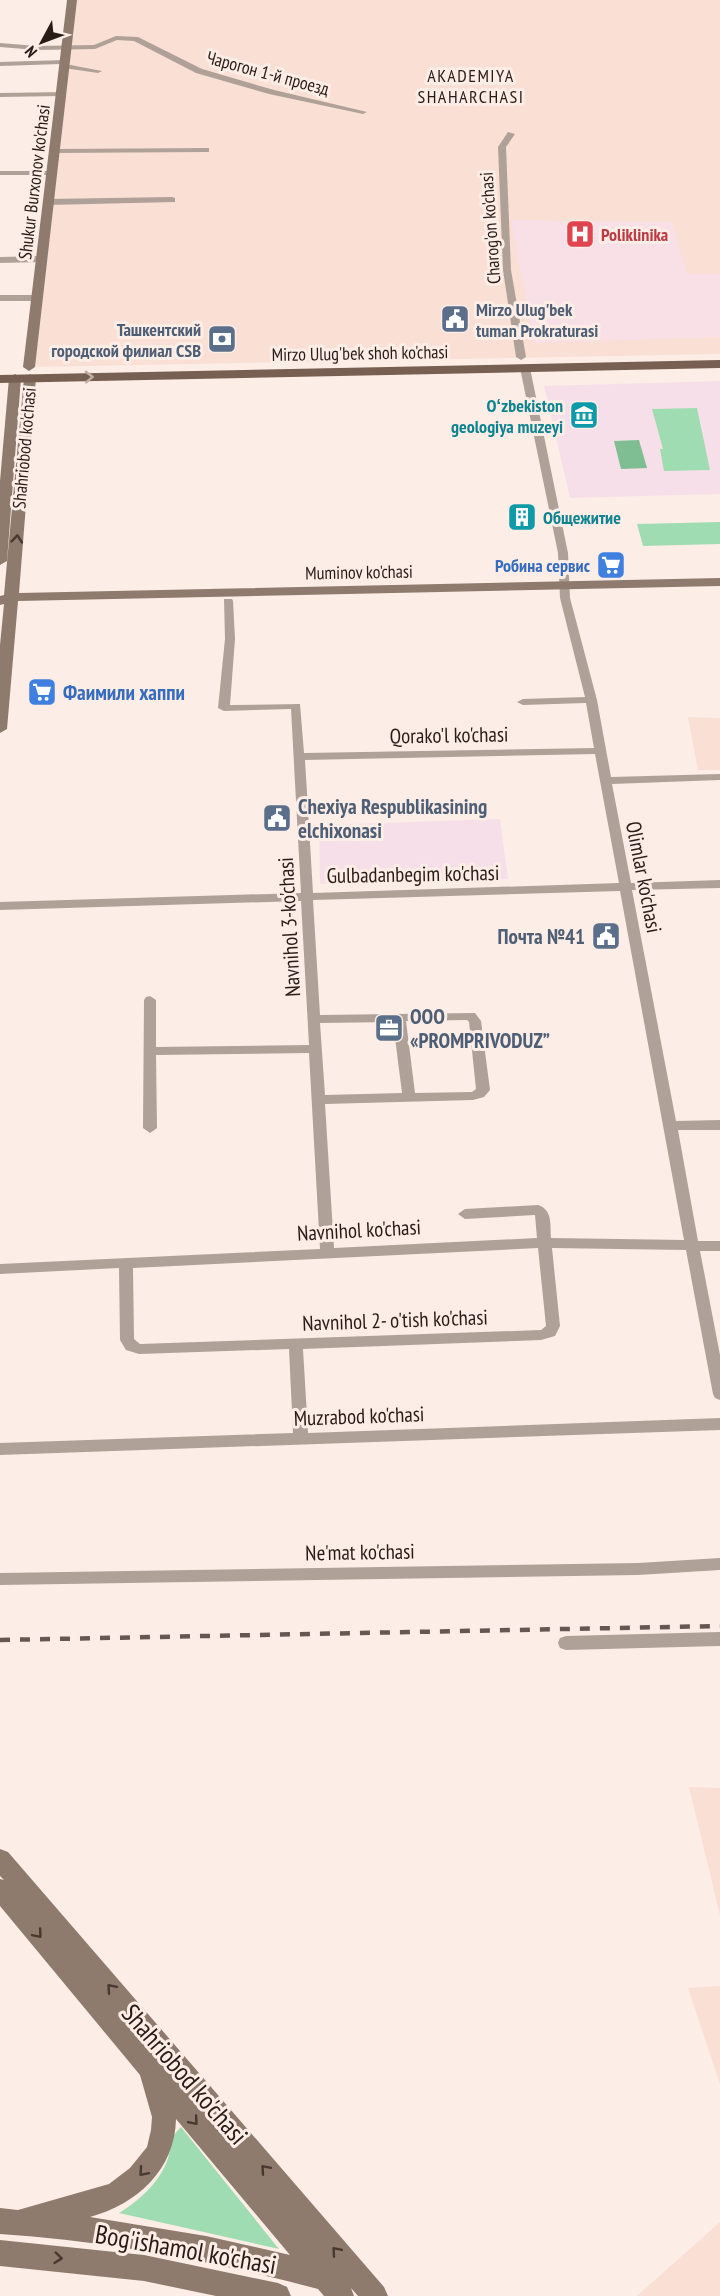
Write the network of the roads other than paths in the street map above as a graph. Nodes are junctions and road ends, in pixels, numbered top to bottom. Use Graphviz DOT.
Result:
graph roads {
  1 [pos="72,0"];
  2 [pos="0,45"];
  3 [pos="66,47"];
  4 [pos="0,64"];
  5 [pos="64,64"];
  6 [pos="98,71"];
  7 [pos="61,94"];
  8 [pos="0,95"];
  9 [pos="363,112"];
  10 [pos="511,134"];
  11 [pos="206,150"];
  12 [pos="54,151"];
  13 [pos="0,173"];
  14 [pos="52,173"];
  15 [pos="172,200"];
  16 [pos="48,202"];
  17 [pos="42,259"];
  18 [pos="0,260"];
  19 [pos="37,297"];
  20 [pos="0,298"];
  21 [pos="720,354"];
  22 [pos="650,360"];
  23 [pos="523,363"];
  24 [pos="720,364"];
  25 [pos="0,368"];
  26 [pos="30,373"];
  27 [pos="15,378"];
  28 [pos="0,379"];
  29 [pos="0,561"];
  30 [pos="720,582"];
  31 [pos="564,589"];
  32 [pos="720,590"];
  33 [pos="228,601"];
  34 [pos="6,602"];
  35 [pos="591,700"];
  36 [pos="523,702"];
  37 [pos="0,729"];
  38 [pos="600,751"];
  39 [pos="299,757"];
  40 [pos="720,777"];
  41 [pos="606,781"];
  42 [pos="720,884"];
  43 [pos="626,887"];
  44 [pos="307,896"];
  45 [pos="0,906"];
  46 [pos="150,1000"];
  47 [pos="399,1018"];
  48 [pos="314,1019"];
  49 [pos="316,1049"];
  50 [pos="150,1051"];
  51 [pos="409,1097"];
  52 [pos="319,1100"];
  53 [pos="720,1125"];
  54 [pos="671,1126"];
  55 [pos="150,1128"];
  56 [pos="465,1214"];
  57 [pos="545,1243"];
  58 [pos="720,1246"];
  59 [pos="694,1247"];
  60 [pos="327,1252"];
  61 [pos="126,1262"];
  62 [pos="0,1269"];
  63 [pos="296,1345"];
  64 [pos="720,1394"];
  65 [pos="720,1424"];
  66 [pos="301,1439"];
  67 [pos="0,1449"];
  68 [pos="720,1564"];
  69 [pos="0,1579"];
  70 [pos="720,1640"];
  71 [pos="566,1643"];
  72 [pos="0,1859"];
  73 [pos="0,1889"];
  74 [pos="143,2060"];
  75 [pos="281,2206"];
  76 [pos="7,2222"];
  77 [pos="0,2253"];
  78 [pos="334,2287"];
  79 [pos="371,2294"];
  80 [pos="278,2296"];
  1 -- 3 [label="main road, Shukur Burxonov ko'chasi"];
  2 -- 3 [label="street, Чарогон 1-й проезд"];
  3 -- 5 [label="main road, Shukur Burxonov ko'chasi"];
  3 -- 9 [label="street, Чарогон 1-й проезд"];
  4 -- 5 [label="street"];
  5 -- 6 [label="street"];
  5 -- 7 [label="main road, Shukur Burxonov ko'chasi"];
  7 -- 8 [label="street"];
  7 -- 12 [label="main road, Shukur Burxonov ko'chasi"];
  10 -- 23 [label="street, Charog'on ko'chasi"];
  11 -- 12 [label="street"];
  12 -- 14 [label="main road, Shukur Burxonov ko'chasi"];
  13 -- 14 [label="street"];
  14 -- 16 [label="main road, Shukur Burxonov ko'chasi"];
  15 -- 16 [label="street"];
  16 -- 17 [label="main road, Shukur Burxonov ko'chasi"];
  17 -- 18 [label="street"];
  17 -- 19 [label="main road, Shukur Burxonov ko'chasi"];
  19 -- 20 [label="street"];
  19 -- 26 [label="main road, Shukur Burxonov ko'chasi"];
  21 -- 22 [label="main road, Mirzo Ulug'bek shoh ko'chasi"];
  22 -- 23 [label="main road, Mirzo Ulug'bek shoh ko'chasi"];
  22 -- 24 [label="main road, Mirzo Ulug'bek shoh ko'chasi"];
  23 -- 26 [label="main road, Mirzo Ulug'bek shoh ko'chasi"];
  23 -- 31 [label="street, Olimlar ko'chasi"];
  25 -- 26 [label="main road, Mirzo Ulug'bek shoh ko'chasi"];
  26 -- 27 [label="main road, Mirzo Ulug'bek shoh ko'chasi"];
  34 -- 26 [label="main road, Shahriobod ko'chasi, one-way"];
  27 -- 28 [label="main road, Mirzo Ulug'bek shoh ko'chasi"];
  27 -- 29 [label="main road, Shahriobod ko'chasi"];
  30 -- 31 [label="main road, Muminov ko'chasi"];
  31 -- 32 [label="main road, Muminov ko'chasi"];
  31 -- 33 [label="main road, Muminov ko'chasi"];
  31 -- 34 [label="main road, Muminov ko'chasi"];
  31 -- 35 [label="street, Olimlar ko'chasi"];
  33 -- 34 [label="main road, Muminov ko'chasi"];
  33 -- 39 [label="street, Navnihol 3-ko'chasi"];
  34 -- 37 [label="main road, Shahriobod ko'chasi"];
  35 -- 36 [label="street"];
  35 -- 38 [label="street, Olimlar ko'chasi"];
  38 -- 39 [label="street, Qorako'l ko'chasi"];
  38 -- 41 [label="street, Olimlar ko'chasi"];
  39 -- 44 [label="street, Navnihol 3-ko'chasi"];
  40 -- 41 [label="street"];
  41 -- 43 [label="street, Olimlar ko'chasi"];
  42 -- 43 [label="street, Gulbadanbegim ko'chasi"];
  43 -- 44 [label="street, Gulbadanbegim ko'chasi"];
  43 -- 54 [label="street, Olimlar ko'chasi"];
  44 -- 45 [label="street, Gulbadanbegim ko'chasi"];
  44 -- 48 [label="street, Navnihol 3-ko'chasi"];
  46 -- 50 [label="street"];
  47 -- 48 [label="street"];
  47 -- 51 [label="street"];
  47 -- 51 [label="street"];
  48 -- 49 [label="street, Navnihol 3-ko'chasi"];
  49 -- 50 [label="street"];
  49 -- 52 [label="street, Navnihol 3-ko'chasi"];
  50 -- 55 [label="street"];
  51 -- 52 [label="street"];
  52 -- 60 [label="street, Navnihol 3-ko'chasi"];
  53 -- 54 [label="street"];
  54 -- 59 [label="street, Olimlar ko'chasi"];
  56 -- 57 [label="street, Navnihol 2- o'tish ko'chasi"];
  57 -- 59 [label="street, Navnihol ko'chasi"];
  57 -- 60 [label="street, Navnihol ko'chasi"];
  57 -- 63 [label="street, Navnihol 2- o'tish ko'chasi"];
  58 -- 59 [label="street, Navnihol ko'chasi"];
  59 -- 64 [label="street, Olimlar ko'chasi"];
  60 -- 61 [label="street, Navnihol ko'chasi"];
  61 -- 62 [label="street, Navnihol ko'chasi"];
  61 -- 63 [label="street, Navnihol 2- o'tish ko'chasi"];
  63 -- 66 [label="street"];
  65 -- 66 [label="street, Muzrabod ko'chasi"];
  66 -- 67 [label="street, Muzrabod ko'chasi"];
  68 -- 69 [label="street, Ne'mat ko'chasi"];
  70 -- 71 [label="street"];
  75 -- 72 [label="main road, Shahriobod ko'chasi, one-way"];
  73 -- 74 [label="main road, Shahriobod ko'chasi, one-way"];
  74 -- 75 [label="main road, Shahriobod ko'chasi, one-way"];
  74 -- 76 [label="main road, one-way"];
  75 -- 78 [label="main road, Shahriobod ko'chasi"];
  79 -- 75 [label="main road, Shahriobod ko'chasi, one-way"];
  76 -- 78 [label="main road, Bog'ishamol ko'chasi"];
  77 -- 80 [label="main road, Bog'ishamol ko'chasi, one-way"];
  78 -- 79 [label="main road, Bog'ishamol ko'chasi"];
}
